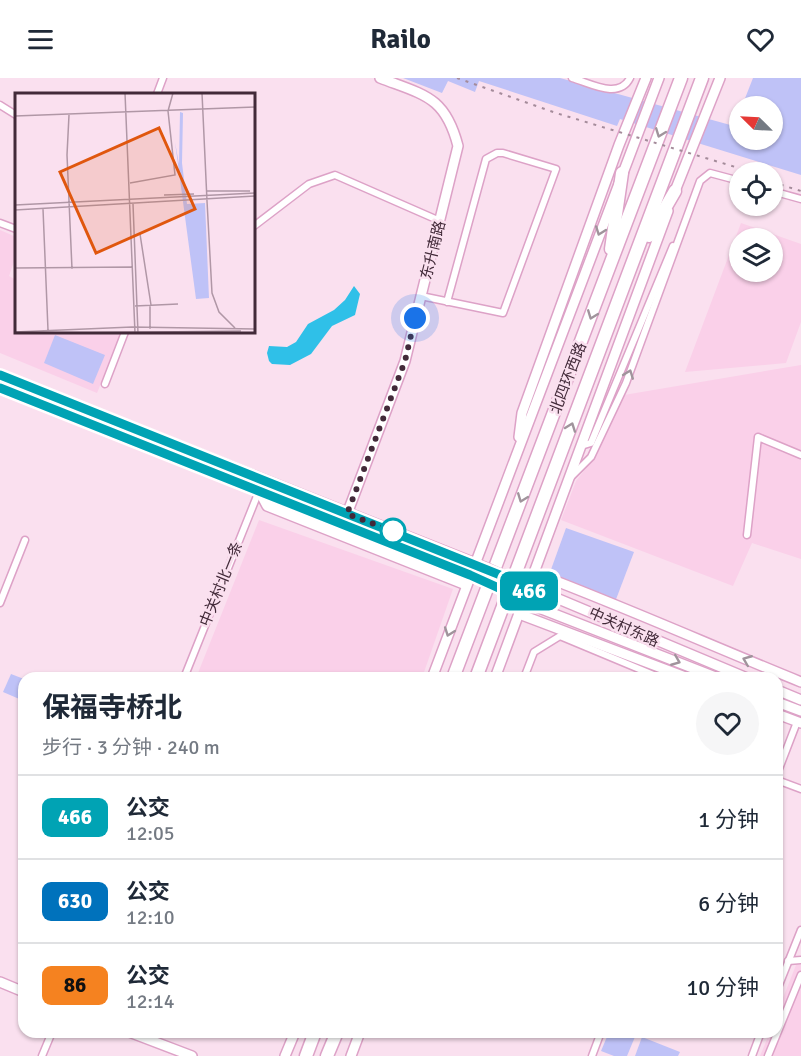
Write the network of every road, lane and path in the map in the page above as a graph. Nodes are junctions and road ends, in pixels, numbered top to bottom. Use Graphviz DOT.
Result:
graph roads {
  1 [pos="163,78"];
  2 [pos="380,78"];
  3 [pos="572,78"];
  4 [pos="630,78"];
  5 [pos="646,78"];
  6 [pos="659,78"];
  7 [pos="681,78"];
  8 [pos="702,78"];
  9 [pos="720,78"];
  10 [pos="157,93"];
  11 [pos="0,105"];
  12 [pos="15,114"];
  13 [pos="622,173"];
  14 [pos="729,178"];
  15 [pos="675,192"];
  16 [pos="783,194"];
  17 [pos="801,199"];
  18 [pos="440,221"];
  19 [pos="0,224"];
  20 [pos="255,225"];
  21 [pos="15,229"];
  22 [pos="680,232"];
  23 [pos="631,268"];
  24 [pos="608,271"];
  25 [pos="421,296"];
  26 [pos="447,302"];
  27 [pos="125,333"];
  28 [pos="0,375"];
  29 [pos="105,384"];
  30 [pos="0,388"];
  31 [pos="582,446"];
  32 [pos="518,452"];
  33 [pos="801,454"];
  34 [pos="570,479"];
  35 [pos="259,491"];
  36 [pos="347,514"];
  37 [pos="747,534"];
  38 [pos="25,540"];
  39 [pos="478,564"];
  40 [pos="536,573"];
  41 [pos="474,577"];
  42 [pos="466,585"];
  43 [pos="530,587"];
  44 [pos="525,600"];
  45 [pos="0,603"];
  46 [pos="519,614"];
  47 [pos="186,672"];
  48 [pos="434,672"];
  49 [pos="455,672"];
  50 [pos="478,672"];
  51 [pos="497,672"];
  52 [pos="526,672"];
  53 [pos="652,672"];
  54 [pos="652,672"];
  55 [pos="702,672"];
  56 [pos="733,672"];
  57 [pos="776,672"];
  58 [pos="783,675"];
  59 [pos="801,682"];
  60 [pos="783,692"];
  61 [pos="801,700"];
  62 [pos="783,704"];
  63 [pos="801,711"];
  64 [pos="783,716"];
  65 [pos="799,723"];
  66 [pos="783,760"];
  67 [pos="783,782"];
  68 [pos="801,789"];
  69 [pos="801,930"];
  70 [pos="801,960"];
  71 [pos="783,963"];
  72 [pos="787,963"];
  73 [pos="783,974"];
  74 [pos="801,975"];
  75 [pos="0,982"];
  76 [pos="18,990"];
  77 [pos="783,1019"];
  78 [pos="50,1038"];
  79 [pos="145,1038"];
  80 [pos="292,1038"];
  81 [pos="313,1038"];
  82 [pos="334,1038"];
  83 [pos="358,1038"];
  84 [pos="599,1038"];
  85 [pos="759,1038"];
  86 [pos="775,1038"];
  87 [pos="42,1056"];
  88 [pos="192,1056"];
  89 [pos="285,1056"];
  90 [pos="306,1056"];
  91 [pos="327,1056"];
  92 [pos="351,1056"];
  93 [pos="592,1056"];
  94 [pos="752,1056"];
  95 [pos="768,1056"];
  1 -- 10 [label="street"];
  2 -- 18 [label="street, 东升南路"];
  3 -- 4 [label="street"];
  5 -- 32 [label="street"];
  6 -- 13 [label="street, 北四环西路"];
  7 -- 24 [label="highway, 北四环西路, one-way"];
  8 -- 23 [label="highway, 北四环西路"];
  9 -- 15 [label="street"];
  11 -- 12 [label="street"];
  13 -- 24 [label="highway"];
  13 -- 32 [label="street, 北四环西路, one-way"];
  14 -- 22 [label="street"];
  15 -- 23 [label="highway"];
  15 -- 31 [label="street"];
  16 -- 17 [label="street"];
  18 -- 20 [label="street"];
  18 -- 25 [label="street, 东升南路"];
  19 -- 21 [label="street"];
  22 -- 31 [label="street"];
  34 -- 22 [label="street, one-way"];
  50 -- 23 [label="highway, 北四环西路, one-way"];
  24 -- 49 [label="highway, 北四环西路, one-way"];
  25 -- 26 [label="street"];
  25 -- 36 [label="street, 东升南路"];
  26 -- 26 [label="street"];
  27 -- 29 [label="street"];
  28 -- 36 [label="street, 中关村东路"];
  30 -- 35 [label="street, 中关村东路"];
  31 -- 34 [label="street"];
  32 -- 39 [label="street, 北四环西路"];
  33 -- 37 [label="street"];
  34 -- 40 [label="street"];
  35 -- 41 [label="street, 中关村东路"];
  35 -- 42 [label="street, 中关村东路"];
  35 -- 47 [label="street, 中关村北一条"];
  36 -- 39 [label="street, 中关村东路"];
  38 -- 45 [label="street"];
  39 -- 41 [label="street, 北四环西路"];
  39 -- 43 [label="street, 中关村东路, bridge"];
  40 -- 43 [label="street"];
  57 -- 40 [label="street, 中关村东路, one-way"];
  41 -- 42 [label="street, 北四环西路"];
  41 -- 44 [label="street, 中关村东路, bridge"];
  42 -- 48 [label="street, 北四环西路, one-way"];
  43 -- 44 [label="street"];
  43 -- 56 [label="street, 中关村东路"];
  44 -- 46 [label="street"];
  44 -- 55 [label="street, 中关村东路, one-way"];
  46 -- 51 [label="street"];
  46 -- 53 [label="street, 中关村东路"];
  52 -- 54 [label="street"];
  59 -- 58 [label="street, 中关村东路, one-way"];
  60 -- 61 [label="street"];
  62 -- 63 [label="street"];
  64 -- 65 [label="street"];
  65 -- 66 [label="street"];
  67 -- 68 [label="street"];
  69 -- 72 [label="street"];
  70 -- 72 [label="street"];
  71 -- 72 [label="street"];
  72 -- 73 [label="street"];
  74 -- 77 [label="street"];
  75 -- 76 [label="street"];
  78 -- 87 [label="street"];
  79 -- 88 [label="street"];
  80 -- 89 [label="street"];
  81 -- 90 [label="highway"];
  82 -- 91 [label="highway"];
  83 -- 92 [label="street"];
  84 -- 93 [label="street"];
  85 -- 94 [label="street"];
  86 -- 95 [label="street"];
}
